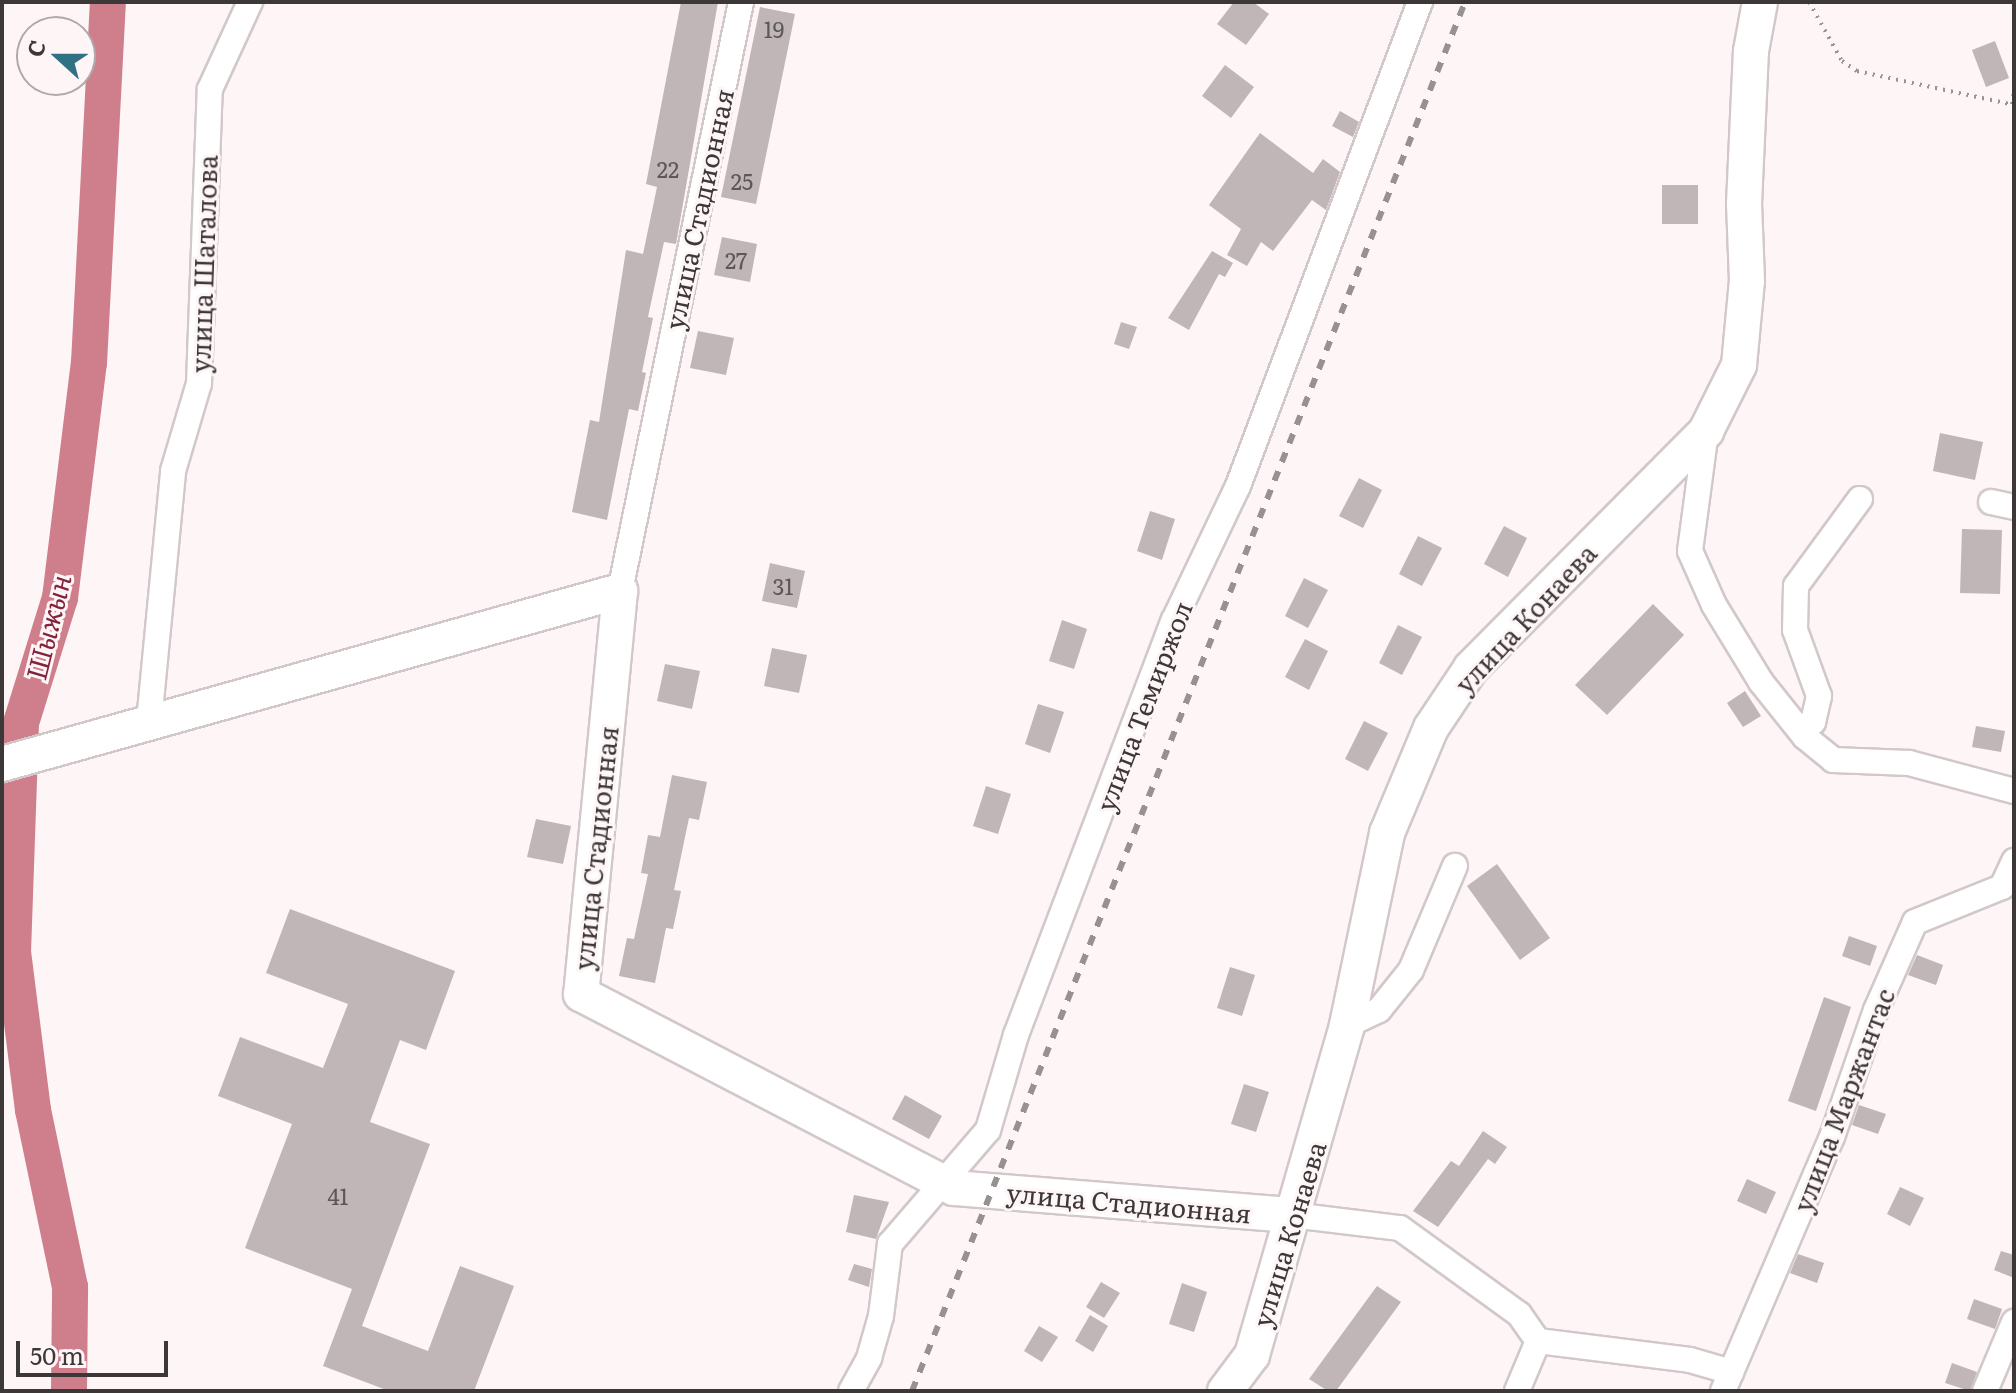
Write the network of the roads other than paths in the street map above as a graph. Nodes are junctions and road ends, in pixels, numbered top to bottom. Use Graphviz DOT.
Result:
graph roads {
  1 [pos="250,2"];
  2 [pos="741,2"];
  3 [pos="1420,2"];
  4 [pos="1760,2"];
  5 [pos="1706,431"];
  6 [pos="1860,499"];
  7 [pos="620,591"];
  8 [pos="149,722"];
  9 [pos="1799,729"];
  10 [pos="2,764"];
  11 [pos="2014,791"];
  12 [pos="2014,861"];
  13 [pos="1455,866"];
  14 [pos="1347,1025"];
  15 [pos="944,1183"];
  16 [pos="1292,1215"];
  17 [pos="2014,1322"];
  18 [pos="1538,1341"];
  19 [pos="1727,1382"];
  20 [pos="851,1391"];
  21 [pos="1225,1391"];
  22 [pos="1517,1391"];
  23 [pos="1985,1391"];
  1 -- 8 [label="street, улица Шаталова"];
  2 -- 7 [label="street, улица Стадионная"];
  3 -- 15 [label="street, улица Темиржол"];
  4 -- 5 [label="street, улица Конаева"];
  5 -- 9 [label="street"];
  5 -- 14 [label="street, улица Конаева"];
  6 -- 9 [label="street"];
  7 -- 8 [label="street"];
  7 -- 15 [label="street, улица Стадионная"];
  8 -- 10 [label="street"];
  9 -- 11 [label="street"];
  12 -- 19 [label="street, улица Маржантас"];
  13 -- 14 [label="street"];
  14 -- 16 [label="street, улица Конаева"];
  15 -- 16 [label="street, улица Стадионная"];
  15 -- 20 [label="street, улица Темиржол"];
  16 -- 18 [label="street"];
  16 -- 21 [label="street, улица Конаева"];
  17 -- 23 [label="street"];
  18 -- 19 [label="street"];
  18 -- 22 [label="street"];
}
